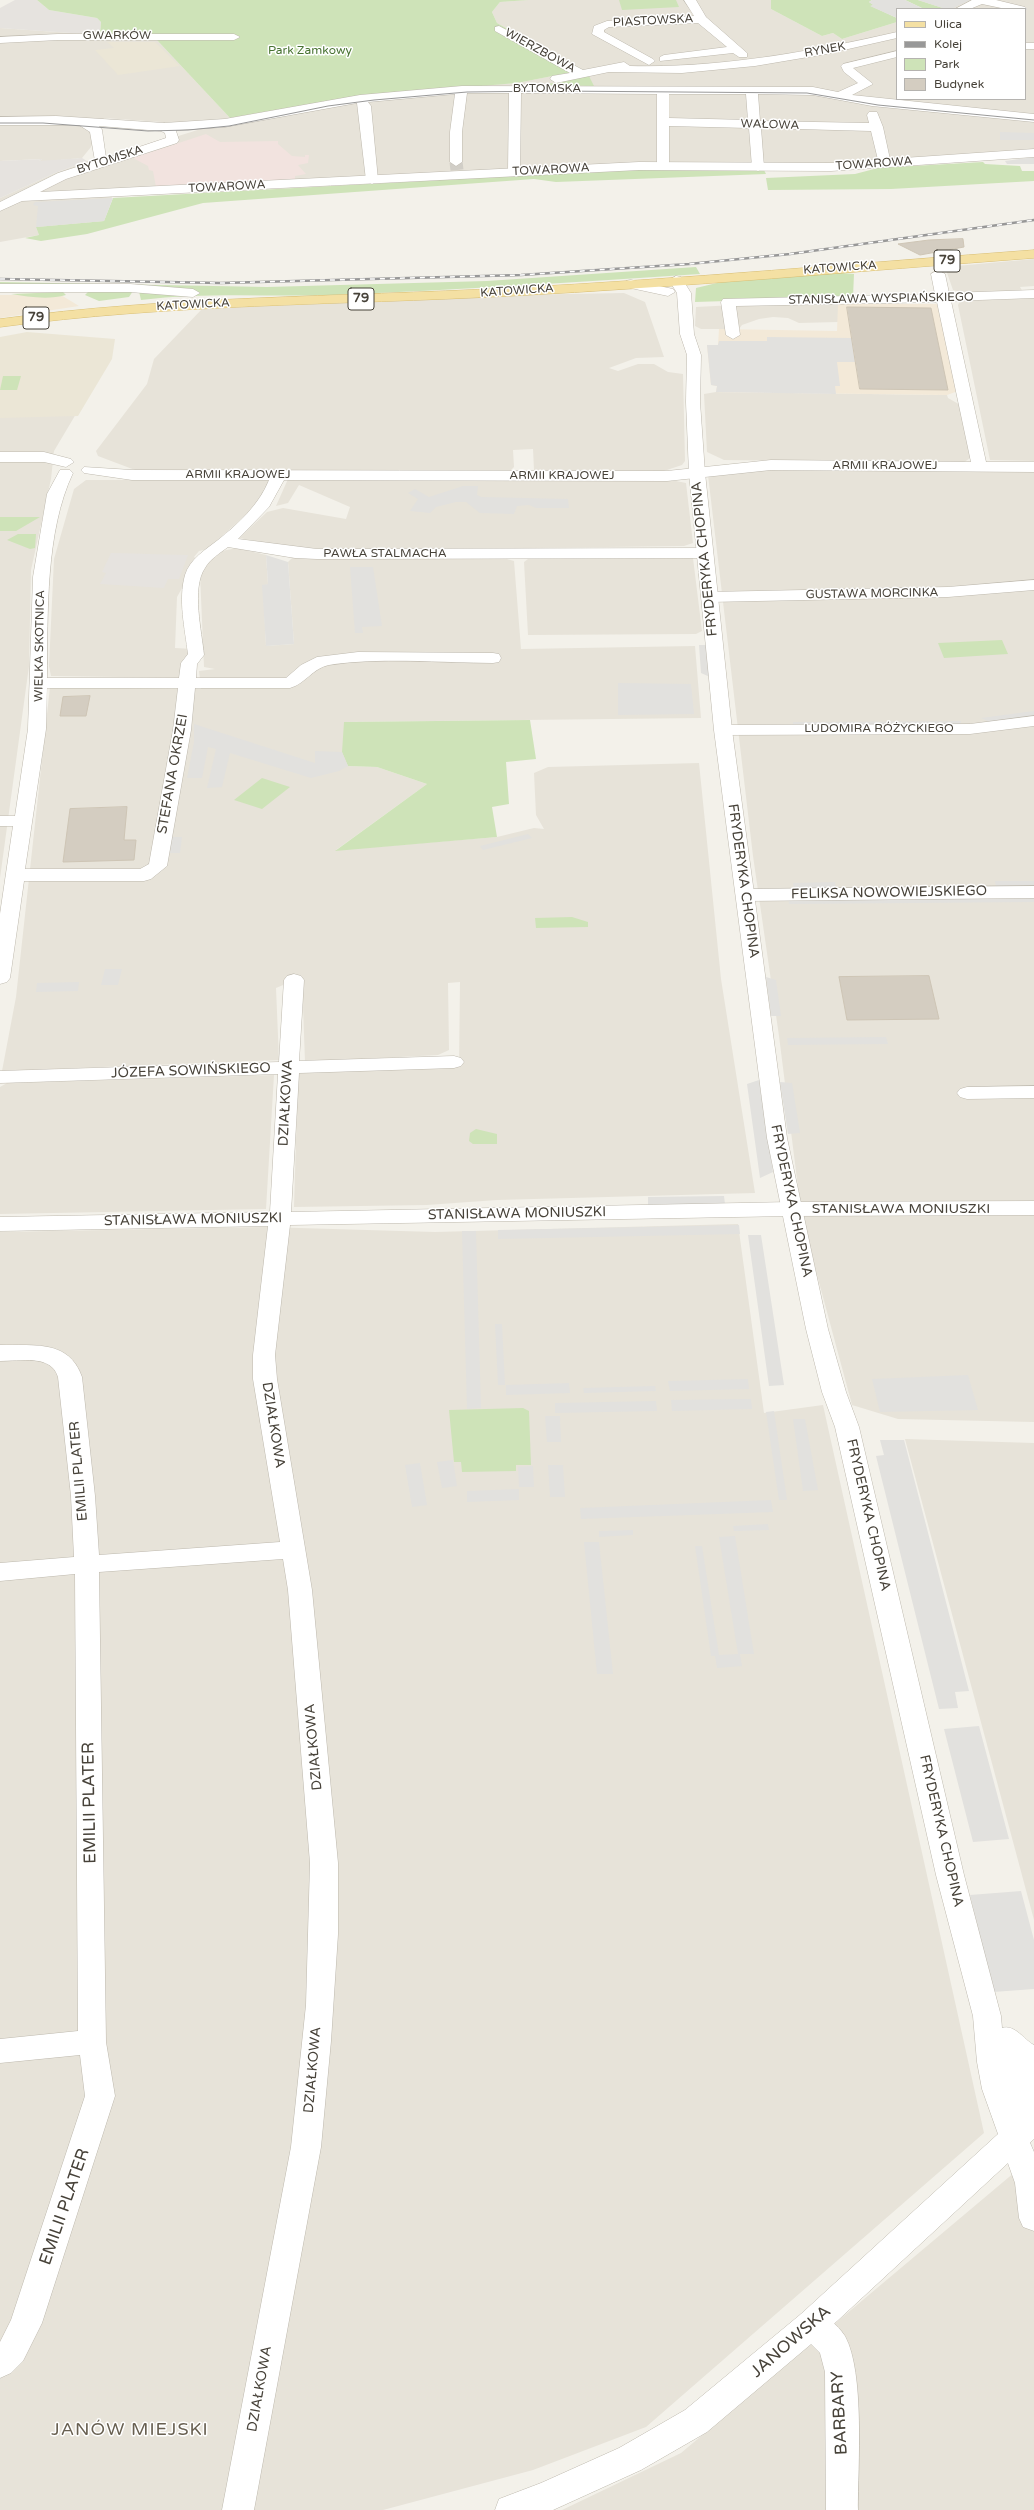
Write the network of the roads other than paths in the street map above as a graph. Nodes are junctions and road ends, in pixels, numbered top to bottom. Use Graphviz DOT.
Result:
graph roads {
  1 [pos="690,0"];
  2 [pos="981,0"];
  3 [pos="963,8"];
  4 [pos="1017,8"];
  5 [pos="701,19"];
  6 [pos="499,29"];
  7 [pos="896,35"];
  8 [pos="234,37"];
  9 [pos="0,40"];
  10 [pos="736,49"];
  11 [pos="821,51"];
  12 [pos="896,54"];
  13 [pos="649,61"];
  14 [pos="753,62"];
  15 [pos="847,66"];
  16 [pos="610,69"];
  17 [pos="700,69"];
  18 [pos="763,71"];
  19 [pos="581,74"];
  20 [pos="773,80"];
  21 [pos="515,89"];
  22 [pos="462,90"];
  23 [pos="663,90"];
  24 [pos="713,90"];
  25 [pos="752,91"];
  26 [pos="785,91"];
  27 [pos="841,95"];
  28 [pos="360,99"];
  29 [pos="872,102"];
  30 [pos="1034,118"];
  31 [pos="0,121"];
  32 [pos="82,122"];
  33 [pos="664,122"];
  34 [pos="114,123"];
  35 [pos="225,123"];
  36 [pos="755,124"];
  37 [pos="164,127"];
  38 [pos="877,127"];
  39 [pos="96,130"];
  40 [pos="174,140"];
  41 [pos="1034,153"];
  42 [pos="104,162"];
  43 [pos="885,164"];
  44 [pos="663,165"];
  45 [pos="758,167"];
  46 [pos="456,169"];
  47 [pos="514,172"];
  48 [pos="372,180"];
  49 [pos="49,183"];
  50 [pos="67,196"];
  51 [pos="21,197"];
  52 [pos="0,208"];
  53 [pos="1034,254"];
  54 [pos="938,274"];
  55 [pos="711,278"];
  56 [pos="631,284"];
  57 [pos="672,284"];
  58 [pos="0,288"];
  59 [pos="193,293"];
  60 [pos="684,293"];
  61 [pos="1034,294"];
  62 [pos="944,298"];
  63 [pos="0,323"];
  64 [pos="733,335"];
  65 [pos="683,339"];
  66 [pos="0,457"];
  67 [pos="979,466"];
  68 [pos="1034,467"];
  69 [pos="65,468"];
  70 [pos="697,473"];
  71 [pos="278,476"];
  72 [pos="225,542"];
  73 [pos="705,553"];
  74 [pos="1034,585"];
  75 [pos="709,597"];
  76 [pos="493,658"];
  77 [pos="40,683"];
  78 [pos="188,684"];
  79 [pos="1034,721"];
  80 [pos="723,730"];
  81 [pos="0,821"];
  82 [pos="23,821"];
  83 [pos="15,875"];
  84 [pos="1034,892"];
  85 [pos="744,895"];
  86 [pos="0,978"];
  87 [pos="294,980"];
  88 [pos="454,1062"];
  89 [pos="287,1067"];
  90 [pos="0,1077"];
  91 [pos="1034,1092"];
  92 [pos="967,1093"];
  93 [pos="1034,1208"];
  94 [pos="791,1209"];
  95 [pos="280,1218"];
  96 [pos="0,1224"];
  97 [pos="0,1353"];
  98 [pos="294,1550"];
  99 [pos="87,1564"];
  100 [pos="0,1572"];
  101 [pos="987,2016"];
  102 [pos="1006,2038"];
  103 [pos="92,2042"];
  104 [pos="0,2051"];
  105 [pos="1034,2060"];
  106 [pos="1026,2127"];
  107 [pos="1034,2218"];
  108 [pos="812,2324"];
  109 [pos="0,2363"];
  110 [pos="238,2510"];
  111 [pos="511,2510"];
  112 [pos="842,2510"];
  1 -- 5 [label="street"];
  2 -- 3 [label="street"];
  2 -- 4 [label="street"];
  5 -- 10 [label="street"];
  5 -- 13 [label="street, PIASTOWSKA"];
  6 -- 19 [label="street, WIERZBOWA"];
  7 -- 11 [label="street, RYNEK"];
  8 -- 9 [label="street, GWARKÓW"];
  10 -- 13 [label="street"];
  10 -- 14 [label="street"];
  11 -- 14 [label="street, RYNEK"];
  11 -- 15 [label="street"];
  12 -- 15 [label="street, RYNEK"];
  13 -- 16 [label="street"];
  14 -- 17 [label="street, RYNEK"];
  14 -- 18 [label="street"];
  15 -- 27 [label="street, RYNEK"];
  16 -- 17 [label="street, RYNEK"];
  16 -- 19 [label="street"];
  17 -- 24 [label="street"];
  19 -- 21 [label="street"];
  20 -- 26 [label="street"];
  21 -- 22 [label="street, BYTOMSKA"];
  21 -- 23 [label="street, BYTOMSKA"];
  21 -- 47 [label="street"];
  22 -- 28 [label="street, BYTOMSKA"];
  22 -- 46 [label="street"];
  23 -- 24 [label="street, BYTOMSKA"];
  23 -- 33 [label="street"];
  24 -- 25 [label="street, BYTOMSKA"];
  25 -- 26 [label="street, BYTOMSKA"];
  25 -- 36 [label="street"];
  26 -- 27 [label="street, BYTOMSKA"];
  27 -- 29 [label="street, BYTOMSKA"];
  28 -- 35 [label="street, BYTOMSKA"];
  28 -- 48 [label="street"];
  29 -- 30 [label="street, BYTOMSKA"];
  29 -- 38 [label="street"];
  31 -- 32 [label="street, BYTOMSKA"];
  32 -- 34 [label="street, BYTOMSKA"];
  32 -- 39 [label="street"];
  33 -- 36 [label="street, WAŁOWA"];
  33 -- 44 [label="street"];
  34 -- 37 [label="street, BYTOMSKA"];
  34 -- 39 [label="street"];
  35 -- 37 [label="street, BYTOMSKA"];
  35 -- 40 [label="street, BYTOMSKA"];
  36 -- 38 [label="street, WAŁOWA"];
  36 -- 45 [label="street"];
  37 -- 40 [label="street"];
  38 -- 43 [label="street"];
  39 -- 42 [label="street"];
  40 -- 42 [label="street, BYTOMSKA"];
  41 -- 43 [label="street, TOWAROWA"];
  42 -- 49 [label="street, BYTOMSKA"];
  43 -- 45 [label="street, TOWAROWA"];
  44 -- 45 [label="street, TOWAROWA"];
  44 -- 47 [label="street, TOWAROWA"];
  46 -- 47 [label="street, TOWAROWA"];
  46 -- 48 [label="street, TOWAROWA"];
  48 -- 50 [label="street, TOWAROWA"];
  49 -- 50 [label="street"];
  49 -- 51 [label="street, BYTOMSKA"];
  50 -- 51 [label="street, TOWAROWA"];
  51 -- 52 [label="street, BYTOMSKA"];
  53 -- 55 [label="main road, KATOWICKA / 79"];
  54 -- 62 [label="street"];
  55 -- 57 [label="main road, KATOWICKA / 79"];
  55 -- 60 [label="street"];
  56 -- 57 [label="street"];
  56 -- 63 [label="main road, KATOWICKA / 79"];
  57 -- 60 [label="street, FRYDERYKA CHOPINA"];
  57 -- 65 [label="street, FRYDERYKA CHOPINA"];
  58 -- 59 [label="street"];
  60 -- 65 [label="street, FRYDERYKA CHOPINA"];
  61 -- 62 [label="street, STANISŁAWA WYSPIAŃSKIEGO"];
  62 -- 64 [label="street, STANISŁAWA WYSPIAŃSKIEGO"];
  62 -- 67 [label="street"];
  65 -- 70 [label="street, FRYDERYKA CHOPINA"];
  66 -- 69 [label="street"];
  67 -- 68 [label="street, ARMII KRAJOWEJ"];
  67 -- 70 [label="street, ARMII KRAJOWEJ"];
  69 -- 71 [label="street, ARMII KRAJOWEJ"];
  69 -- 77 [label="street, WIELKA SKOTNICA"];
  70 -- 71 [label="street, ARMII KRAJOWEJ"];
  70 -- 73 [label="street, FRYDERYKA CHOPINA"];
  71 -- 72 [label="street"];
  72 -- 73 [label="street, PAWŁA STALMACHA"];
  72 -- 78 [label="street"];
  73 -- 75 [label="street, FRYDERYKA CHOPINA"];
  74 -- 75 [label="street, GUSTAWA MORCINKA"];
  75 -- 80 [label="street, FRYDERYKA CHOPINA"];
  76 -- 78 [label="street"];
  77 -- 78 [label="street"];
  77 -- 82 [label="street, WIELKA SKOTNICA"];
  78 -- 83 [label="street, STEFANA OKRZEI"];
  79 -- 80 [label="street, LUDOMIRA RÓŻYCKIEGO"];
  80 -- 85 [label="street, FRYDERYKA CHOPINA"];
  81 -- 82 [label="street"];
  82 -- 83 [label="street, WIELKA SKOTNICA"];
  83 -- 86 [label="street, WIELKA SKOTNICA"];
  84 -- 85 [label="street, FELIKSA NOWOWIEJSKIEGO"];
  85 -- 94 [label="street, FRYDERYKA CHOPINA"];
  87 -- 89 [label="street, DZIAŁKOWA"];
  88 -- 89 [label="street, JÓZEFA SOWIŃSKIEGO"];
  89 -- 90 [label="street, JÓZEFA SOWIŃSKIEGO"];
  89 -- 95 [label="street, DZIAŁKOWA"];
  91 -- 92 [label="street"];
  93 -- 94 [label="street, STANISŁAWA MONIUSZKI"];
  94 -- 95 [label="street, STANISŁAWA MONIUSZKI"];
  94 -- 101 [label="street, FRYDERYKA CHOPINA"];
  95 -- 96 [label="street, STANISŁAWA MONIUSZKI"];
  95 -- 98 [label="street, DZIAŁKOWA"];
  97 -- 99 [label="street, EMILII PLATER"];
  98 -- 99 [label="street"];
  98 -- 110 [label="street, DZIAŁKOWA"];
  99 -- 100 [label="street"];
  99 -- 103 [label="street, EMILII PLATER"];
  101 -- 102 [label="street, FRYDERYKA CHOPINA"];
  101 -- 106 [label="street, FRYDERYKA CHOPINA"];
  102 -- 105 [label="street, FRYDERYKA CHOPINA"];
  102 -- 106 [label="street, FRYDERYKA CHOPINA"];
  103 -- 104 [label="street"];
  103 -- 109 [label="street, EMILII PLATER"];
  106 -- 107 [label="street"];
  106 -- 108 [label="street, JANOWSKA"];
  108 -- 111 [label="street, JANOWSKA"];
  108 -- 112 [label="street, BARBARY"];
}
